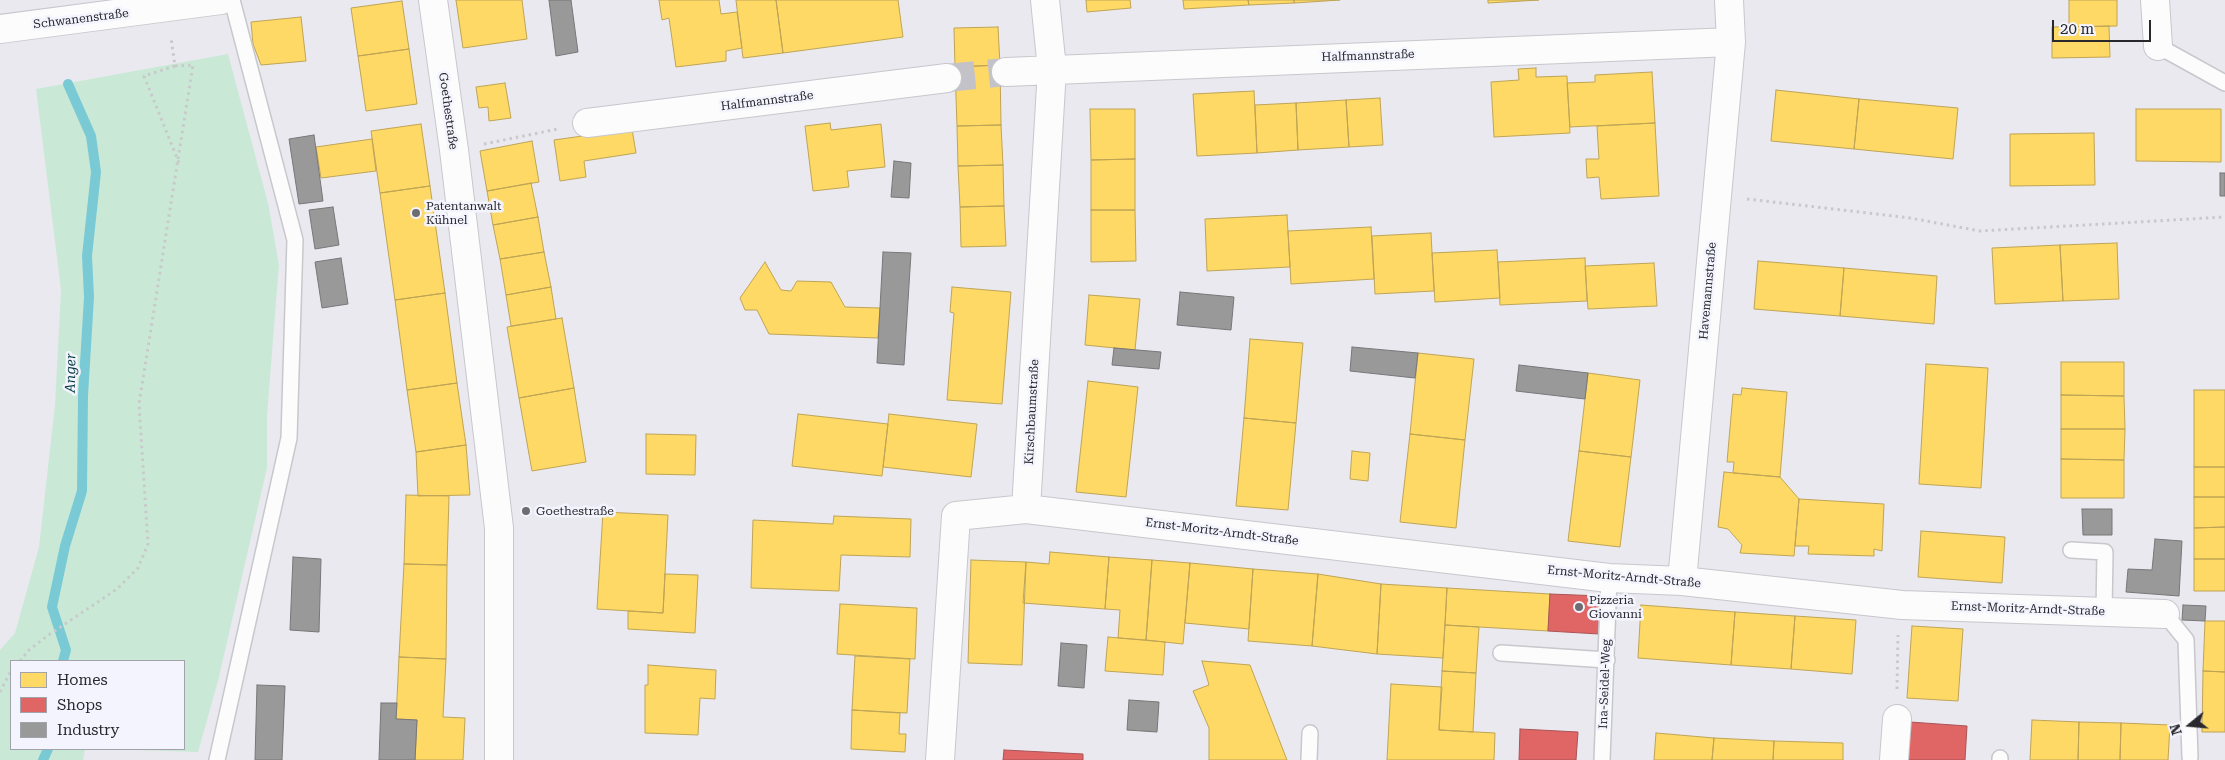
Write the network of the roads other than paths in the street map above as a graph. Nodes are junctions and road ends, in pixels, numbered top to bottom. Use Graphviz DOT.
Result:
graph roads {
  1 [pos="221,0"];
  2 [pos="232,0"];
  3 [pos="433,0"];
  4 [pos="1045,0"];
  5 [pos="1729,0"];
  6 [pos="2155,0"];
  7 [pos="181,4"];
  8 [pos="0,29"];
  9 [pos="1731,42"];
  10 [pos="2158,46"];
  11 [pos="1052,70"];
  12 [pos="1006,72"];
  13 [pos="947,78"];
  14 [pos="2225,83"];
  15 [pos="587,123"];
  16 [pos="1026,509"];
  17 [pos="2071,550"];
  18 [pos="1609,578"];
  19 [pos="1682,581"];
  20 [pos="2104,612"];
  21 [pos="2164,614"];
  22 [pos="1501,653"];
  23 [pos="1606,660"];
  24 [pos="1897,719"];
  25 [pos="1310,733"];
  26 [pos="2190,757"];
  27 [pos="217,760"];
  28 [pos="499,760"];
  29 [pos="940,760"];
  30 [pos="1309,760"];
  31 [pos="1602,760"];
  32 [pos="1894,760"];
  1 -- 7 [label="street, Schwanenstraße"];
  2 -- 27 [label="lane"];
  3 -- 28 [label="street, Goethestraße"];
  4 -- 11 [label="street, Kirschbaumstraße"];
  5 -- 9 [label="street, Havemannstraße"];
  6 -- 10 [label="street"];
  7 -- 8 [label="street, Schwanenstraße"];
  9 -- 11 [label="street, Halfmannstraße"];
  9 -- 19 [label="street, Havemannstraße"];
  10 -- 14 [label="lane"];
  11 -- 12 [label="street, Halfmannstraße"];
  11 -- 16 [label="street, Kirschbaumstraße"];
  13 -- 15 [label="street, Halfmannstraße"];
  16 -- 18 [label="street, Ernst-Moritz-Arndt-Straße"];
  16 -- 29 [label="street"];
  17 -- 20 [label="lane"];
  18 -- 19 [label="street, Ernst-Moritz-Arndt-Straße"];
  18 -- 23 [label="lane, Ina-Seidel-Weg"];
  19 -- 20 [label="street, Ernst-Moritz-Arndt-Straße"];
  20 -- 21 [label="street, Ernst-Moritz-Arndt-Straße"];
  21 -- 26 [label="lane"];
  22 -- 23 [label="lane"];
  23 -- 31 [label="lane, Ina-Seidel-Weg"];
  24 -- 32 [label="street"];
  25 -- 30 [label="lane"];
}
